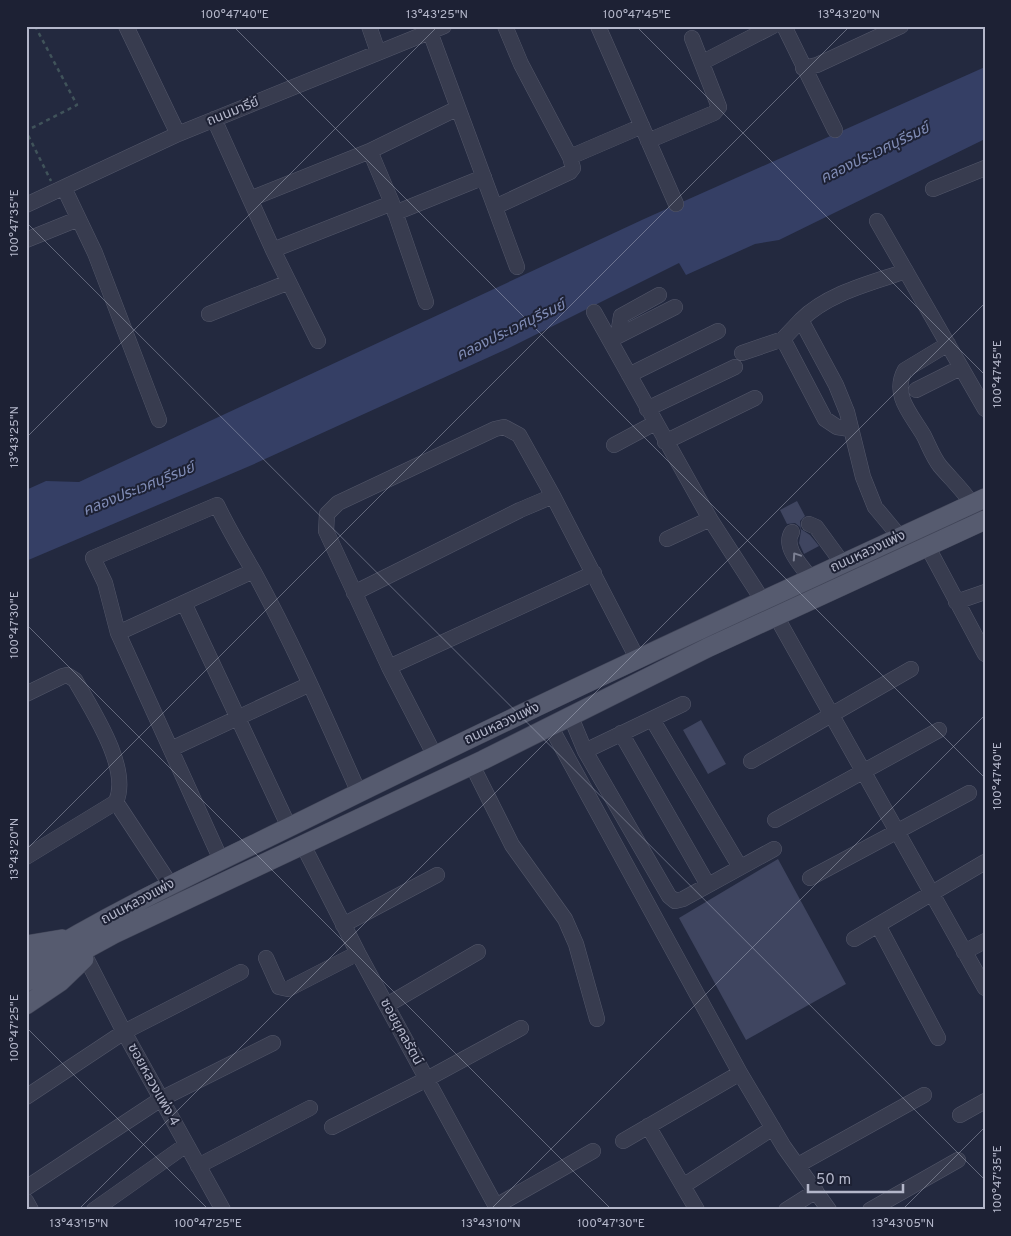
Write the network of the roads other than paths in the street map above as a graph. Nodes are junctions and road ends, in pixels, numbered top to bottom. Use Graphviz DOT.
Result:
graph roads {
  1 [pos="126,26"];
  2 [pos="369,26"];
  3 [pos="505,26"];
  4 [pos="598,26"];
  5 [pos="773,26"];
  6 [pos="784,26"];
  7 [pos="901,26"];
  8 [pos="437,29"];
  9 [pos="692,38"];
  10 [pos="378,52"];
  11 [pos="703,62"];
  12 [pos="803,68"];
  13 [pos="458,108"];
  14 [pos="214,119"];
  15 [pos="642,126"];
  16 [pos="835,130"];
  17 [pos="178,134"];
  18 [pos="648,141"];
  19 [pos="370,151"];
  20 [pos="570,157"];
  21 [pos="985,168"];
  22 [pos="484,177"];
  23 [pos="60,190"];
  24 [pos="933,190"];
  25 [pos="250,199"];
  26 [pos="676,204"];
  27 [pos="26,206"];
  28 [pos="495,207"];
  29 [pos="393,208"];
  30 [pos="78,219"];
  31 [pos="876,221"];
  32 [pos="26,240"];
  33 [pos="273,250"];
  34 [pos="517,267"];
  35 [pos="906,271"];
  36 [pos="289,282"];
  37 [pos="659,295"];
  38 [pos="426,302"];
  39 [pos="674,307"];
  40 [pos="594,312"];
  41 [pos="209,314"];
  42 [pos="801,320"];
  43 [pos="718,331"];
  44 [pos="614,338"];
  45 [pos="783,339"];
  46 [pos="318,341"];
  47 [pos="948,344"];
  48 [pos="960,368"];
  49 [pos="629,375"];
  50 [pos="916,390"];
  51 [pos="755,398"];
  52 [pos="647,409"];
  53 [pos="985,409"];
  54 [pos="159,420"];
  55 [pos="655,424"];
  56 [pos="850,429"];
  57 [pos="665,442"];
  58 [pos="614,445"];
  59 [pos="553,496"];
  60 [pos="981,504"];
  61 [pos="710,519"];
  62 [pos="985,520"];
  63 [pos="809,524"];
  64 [pos="985,531"];
  65 [pos="792,532"];
  66 [pos="900,537"];
  67 [pos="667,539"];
  68 [pos="932,555"];
  69 [pos="843,564"];
  70 [pos="253,571"];
  71 [pos="594,572"];
  72 [pos="811,579"];
  73 [pos="985,592"];
  74 [pos="354,593"];
  75 [pos="763,601"];
  76 [pos="956,602"];
  77 [pos="184,603"];
  78 [pos="781,625"];
  79 [pos="118,633"];
  80 [pos="985,654"];
  81 [pos="638,660"];
  82 [pos="389,667"];
  83 [pos="911,669"];
  84 [pos="310,684"];
  85 [pos="26,694"];
  86 [pos="682,704"];
  87 [pos="831,715"];
  88 [pos="238,717"];
  89 [pos="652,718"];
  90 [pos="572,722"];
  91 [pos="939,730"];
  92 [pos="554,732"];
  93 [pos="621,733"];
  94 [pos="171,749"];
  95 [pos="585,751"];
  96 [pos="435,756"];
  97 [pos="751,761"];
  98 [pos="862,771"];
  99 [pos="475,772"];
  100 [pos="359,793"];
  101 [pos="969,793"];
  102 [pos="116,802"];
  103 [pos="775,820"];
  104 [pos="289,827"];
  105 [pos="896,831"];
  106 [pos="774,849"];
  107 [pos="307,852"];
  108 [pos="26,857"];
  109 [pos="221,860"];
  110 [pos="985,862"];
  111 [pos="740,867"];
  112 [pos="437,875"];
  113 [pos="810,878"];
  114 [pos="170,884"];
  115 [pos="708,885"];
  116 [pos="931,893"];
  117 [pos="344,925"];
  118 [pos="878,925"];
  119 [pos="68,939"];
  120 [pos="854,939"];
  121 [pos="985,940"];
  122 [pos="26,945"];
  123 [pos="478,952"];
  124 [pos="964,952"];
  125 [pos="358,953"];
  126 [pos="266,958"];
  127 [pos="85,959"];
  128 [pos="26,965"];
  129 [pos="241,972"];
  130 [pos="29,983"];
  131 [pos="985,988"];
  132 [pos="26,1005"];
  133 [pos="387,1005"];
  134 [pos="597,1019"];
  135 [pos="521,1028"];
  136 [pos="124,1032"];
  137 [pos="938,1038"];
  138 [pos="273,1043"];
  139 [pos="740,1073"];
  140 [pos="427,1079"];
  141 [pos="924,1095"];
  142 [pos="26,1098"];
  143 [pos="161,1099"];
  144 [pos="985,1101"];
  145 [pos="310,1108"];
  146 [pos="960,1116"];
  147 [pos="648,1126"];
  148 [pos="332,1127"];
  149 [pos="773,1128"];
  150 [pos="623,1141"];
  151 [pos="186,1145"];
  152 [pos="593,1151"];
  153 [pos="958,1160"];
  154 [pos="798,1165"];
  155 [pos="198,1166"];
  156 [pos="683,1186"];
  157 [pos="26,1188"];
  158 [pos="816,1191"];
  159 [pos="26,1202"];
  160 [pos="497,1208"];
  161 [pos="31,1210"];
  162 [pos="94,1210"];
  163 [pos="223,1210"];
  164 [pos="697,1210"];
  165 [pos="786,1210"];
  166 [pos="829,1210"];
  167 [pos="870,1210"];
  1 -- 17 [label="street"];
  2 -- 10 [label="street"];
  3 -- 20 [label="street"];
  4 -- 15 [label="street"];
  5 -- 11 [label="street"];
  6 -- 12 [label="street"];
  7 -- 12 [label="street"];
  8 -- 10 [label="street, ถนนมารีย์"];
  8 -- 13 [label="street"];
  9 -- 11 [label="street"];
  10 -- 14 [label="street, ถนนมารีย์"];
  11 -- 18 [label="street"];
  12 -- 16 [label="street"];
  13 -- 19 [label="street"];
  13 -- 22 [label="street"];
  14 -- 17 [label="street, ถนนมารีย์"];
  14 -- 25 [label="street"];
  15 -- 18 [label="street"];
  15 -- 20 [label="street"];
  17 -- 23 [label="street, ถนนมารีย์"];
  18 -- 26 [label="street"];
  19 -- 25 [label="street"];
  19 -- 29 [label="street"];
  20 -- 28 [label="street"];
  21 -- 24 [label="street"];
  22 -- 28 [label="street"];
  22 -- 29 [label="street"];
  23 -- 27 [label="street, ถนนมารีย์"];
  23 -- 30 [label="street"];
  25 -- 33 [label="street"];
  28 -- 34 [label="street"];
  29 -- 33 [label="street"];
  29 -- 38 [label="street"];
  30 -- 32 [label="street"];
  30 -- 54 [label="street"];
  31 -- 35 [label="street"];
  33 -- 36 [label="street"];
  35 -- 42 [label="street"];
  35 -- 47 [label="street"];
  36 -- 41 [label="street"];
  36 -- 46 [label="street"];
  37 -- 44 [label="street"];
  39 -- 44 [label="street"];
  40 -- 44 [label="street"];
  42 -- 45 [label="street"];
  42 -- 56 [label="street"];
  43 -- 49 [label="street"];
  44 -- 49 [label="street"];
  45 -- 52 [label="street"];
  45 -- 56 [label="street"];
  47 -- 48 [label="street"];
  47 -- 60 [label="street"];
  48 -- 50 [label="street"];
  48 -- 53 [label="street"];
  49 -- 52 [label="street"];
  51 -- 57 [label="street"];
  52 -- 55 [label="street"];
  55 -- 57 [label="street"];
  55 -- 58 [label="street"];
  56 -- 66 [label="street"];
  57 -- 61 [label="street"];
  59 -- 71 [label="street"];
  59 -- 74 [label="street"];
  59 -- 74 [label="street"];
  60 -- 66 [label="main road, ถนนหลวงแพ่ง"];
  60 -- 130 [label="main road"];
  61 -- 67 [label="street"];
  61 -- 75 [label="street"];
  62 -- 130 [label="main road"];
  63 -- 69 [label="street"];
  64 -- 68 [label="main road, ถนนหลวงแพ่ง"];
  72 -- 65 [label="street, one-way"];
  66 -- 69 [label="main road, ถนนหลวงแพ่ง"];
  68 -- 76 [label="street"];
  68 -- 78 [label="main road, ถนนหลวงแพ่ง"];
  69 -- 72 [label="main road, ถนนหลวงแพ่ง"];
  70 -- 77 [label="street"];
  70 -- 79 [label="street"];
  70 -- 84 [label="street"];
  71 -- 81 [label="street"];
  71 -- 82 [label="street"];
  72 -- 75 [label="main road, ถนนหลวงแพ่ง"];
  73 -- 76 [label="street"];
  74 -- 82 [label="street"];
  75 -- 81 [label="main road, ถนนหลวงแพ่ง"];
  76 -- 80 [label="street"];
  77 -- 79 [label="street"];
  77 -- 88 [label="street"];
  78 -- 87 [label="street"];
  78 -- 90 [label="main road, ถนนหลวงแพ่ง"];
  79 -- 94 [label="street"];
  81 -- 96 [label="main road, ถนนหลวงแพ่ง"];
  82 -- 96 [label="street"];
  83 -- 87 [label="street"];
  84 -- 88 [label="street"];
  84 -- 100 [label="street"];
  85 -- 102 [label="street"];
  86 -- 89 [label="street"];
  87 -- 97 [label="street"];
  87 -- 98 [label="street"];
  88 -- 94 [label="street"];
  88 -- 104 [label="street"];
  89 -- 93 [label="street"];
  89 -- 111 [label="street"];
  90 -- 92 [label="main road, ถนนหลวงแพ่ง"];
  90 -- 95 [label="street"];
  91 -- 98 [label="street"];
  92 -- 99 [label="main road, ถนนหลวงแพ่ง"];
  92 -- 139 [label="street"];
  93 -- 95 [label="street"];
  93 -- 115 [label="street"];
  94 -- 109 [label="street"];
  95 -- 115 [label="street"];
  96 -- 100 [label="main road, ถนนหลวงแพ่ง"];
  98 -- 103 [label="street"];
  98 -- 105 [label="street"];
  99 -- 107 [label="main road, ถนนหลวงแพ่ง"];
  99 -- 134 [label="street"];
  100 -- 104 [label="main road, ถนนหลวงแพ่ง"];
  101 -- 105 [label="street"];
  102 -- 108 [label="street"];
  102 -- 114 [label="street"];
  104 -- 109 [label="main road, ถนนหลวงแพ่ง"];
  105 -- 113 [label="street"];
  105 -- 116 [label="street"];
  106 -- 111 [label="street"];
  107 -- 117 [label="street, ซอยยุคลรัตน์"];
  107 -- 127 [label="main road, ถนนหลวงแพ่ง"];
  109 -- 114 [label="main road, ถนนหลวงแพ่ง"];
  110 -- 116 [label="street"];
  111 -- 115 [label="street"];
  112 -- 117 [label="street"];
  114 -- 119 [label="main road, ถนนหลวงแพ่ง"];
  116 -- 118 [label="street"];
  116 -- 124 [label="street"];
  117 -- 125 [label="street, ซอยยุคลรัตน์"];
  118 -- 120 [label="street"];
  118 -- 137 [label="street"];
  119 -- 122 [label="main road"];
  119 -- 128 [label="main road, ถนนหลวงแพ่ง"];
  121 -- 124 [label="street"];
  123 -- 133 [label="street"];
  124 -- 131 [label="street"];
  125 -- 126 [label="street"];
  125 -- 133 [label="street, ซอยยุคลรัตน์"];
  127 -- 130 [label="main road, ถนนหลวงแพ่ง"];
  127 -- 132 [label="main road"];
  127 -- 136 [label="street, ซอยหลวงแพ่ง 4"];
  129 -- 136 [label="street"];
  133 -- 140 [label="street, ซอยยุคลรัตน์"];
  135 -- 140 [label="street"];
  136 -- 142 [label="street"];
  136 -- 143 [label="street, ซอยหลวงแพ่ง 4"];
  138 -- 143 [label="street"];
  139 -- 147 [label="street"];
  139 -- 149 [label="street"];
  140 -- 148 [label="street"];
  140 -- 160 [label="street, ซอยยุคลรัตน์"];
  141 -- 154 [label="street"];
  143 -- 151 [label="street, ซอยหลวงแพ่ง 4"];
  143 -- 157 [label="street"];
  144 -- 146 [label="street"];
  145 -- 155 [label="street"];
  147 -- 150 [label="street"];
  147 -- 156 [label="street"];
  149 -- 154 [label="street"];
  149 -- 156 [label="street"];
  151 -- 155 [label="street, ซอยหลวงแพ่ง 4"];
  151 -- 162 [label="street"];
  152 -- 160 [label="street"];
  153 -- 167 [label="street"];
  154 -- 158 [label="street"];
  155 -- 163 [label="street, ซอยหลวงแพ่ง 4"];
  156 -- 164 [label="street"];
  158 -- 165 [label="street"];
  158 -- 166 [label="street"];
  159 -- 161 [label="street"];
}
